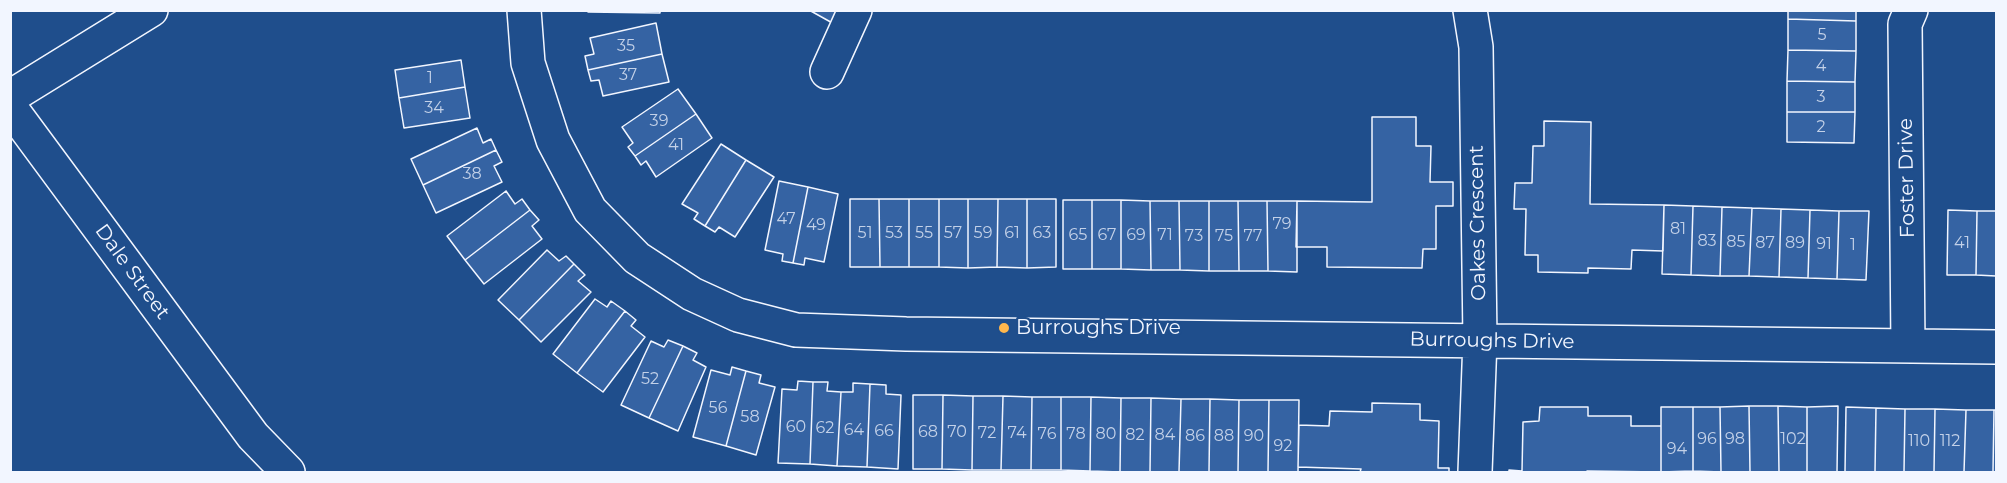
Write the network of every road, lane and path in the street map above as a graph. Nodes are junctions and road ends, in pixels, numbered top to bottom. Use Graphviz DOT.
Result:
graph roads {
  1 [pos="151,10"];
  2 [pos="524,10"];
  3 [pos="855,10"];
  4 [pos="1470,10"];
  5 [pos="1911,10"];
  6 [pos="827,72"];
  7 [pos="10,97"];
  8 [pos="10,107"];
  9 [pos="1480,340"];
  10 [pos="1908,346"];
  11 [pos="1996,347"];
  12 [pos="254,436"];
  13 [pos="255,472"];
  14 [pos="288,472"];
  15 [pos="1475,472"];
  1 -- 7 [label="street"];
  2 -- 9 [label="street, Burroughs Drive"];
  3 -- 6 [label="street"];
  4 -- 9 [label="street, Oakes Crescent"];
  5 -- 10 [label="street, Foster Drive"];
  8 -- 12 [label="street, Dale Street"];
  9 -- 10 [label="street, Burroughs Drive"];
  9 -- 15 [label="street, Oakes Crescent"];
  10 -- 11 [label="street, Burroughs Drive"];
  12 -- 13 [label="street"];
  12 -- 14 [label="street, Dale Street"];
}
